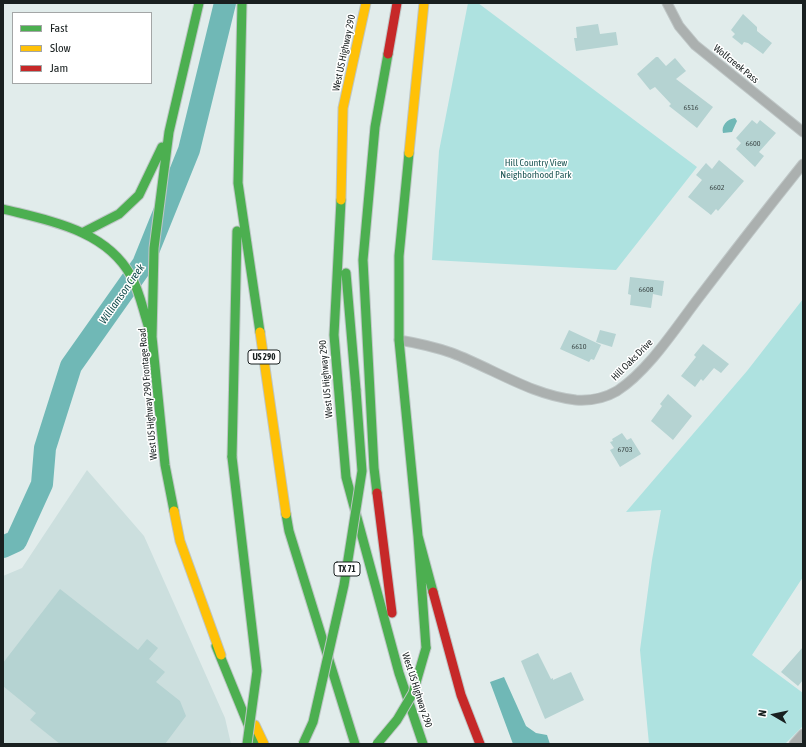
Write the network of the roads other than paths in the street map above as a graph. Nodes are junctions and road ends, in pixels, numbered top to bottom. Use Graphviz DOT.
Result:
graph roads {
  1 [pos="200,3"];
  2 [pos="242,3"];
  3 [pos="366,3"];
  4 [pos="397,3"];
  5 [pos="424,3"];
  6 [pos="667,3"];
  7 [pos="169,132"];
  8 [pos="803,132"];
  9 [pos="803,164"];
  10 [pos="238,183"];
  11 [pos="3,209"];
  12 [pos="341,214"];
  13 [pos="84,232"];
  14 [pos="152,337"];
  15 [pos="399,340"];
  16 [pos="418,536"];
  17 [pos="216,646"];
  18 [pos="399,673"];
  19 [pos="803,734"];
  20 [pos="247,744"];
  21 [pos="256,744"];
  22 [pos="264,744"];
  23 [pos="303,744"];
  24 [pos="355,744"];
  25 [pos="377,744"];
  26 [pos="423,744"];
  27 [pos="480,744"];
  28 [pos="794,744"];
  1 -- 7 [label="main road, West US Highway 290 Frontage Road"];
  2 -- 10 [label="main road, US 290"];
  3 -- 12 [label="main road, West US Highway 290"];
  4 -- 18 [label="main road"];
  5 -- 15 [label="main road"];
  6 -- 8 [label="street, Wolfcreek Pass"];
  7 -- 13 [label="main road"];
  7 -- 14 [label="main road, West US Highway 290 Frontage Road"];
  9 -- 15 [label="street, Hill Oaks Drive"];
  10 -- 20 [label="main road, bridge"];
  10 -- 24 [label="main road, US 290"];
  11 -- 13 [label="main road"];
  12 -- 18 [label="main road, West US Highway 290"];
  12 -- 23 [label="main road, TX 71, bridge"];
  13 -- 14 [label="main road"];
  14 -- 17 [label="main road, West US Highway 290 Frontage Road"];
  15 -- 16 [label="main road"];
  16 -- 25 [label="main road, bridge"];
  16 -- 27 [label="main road"];
  17 -- 21 [label="main road"];
  17 -- 22 [label="main road, West US Highway 290 Frontage Road"];
  18 -- 26 [label="main road, West US Highway 290"];
  19 -- 28 [label="street"];
}
